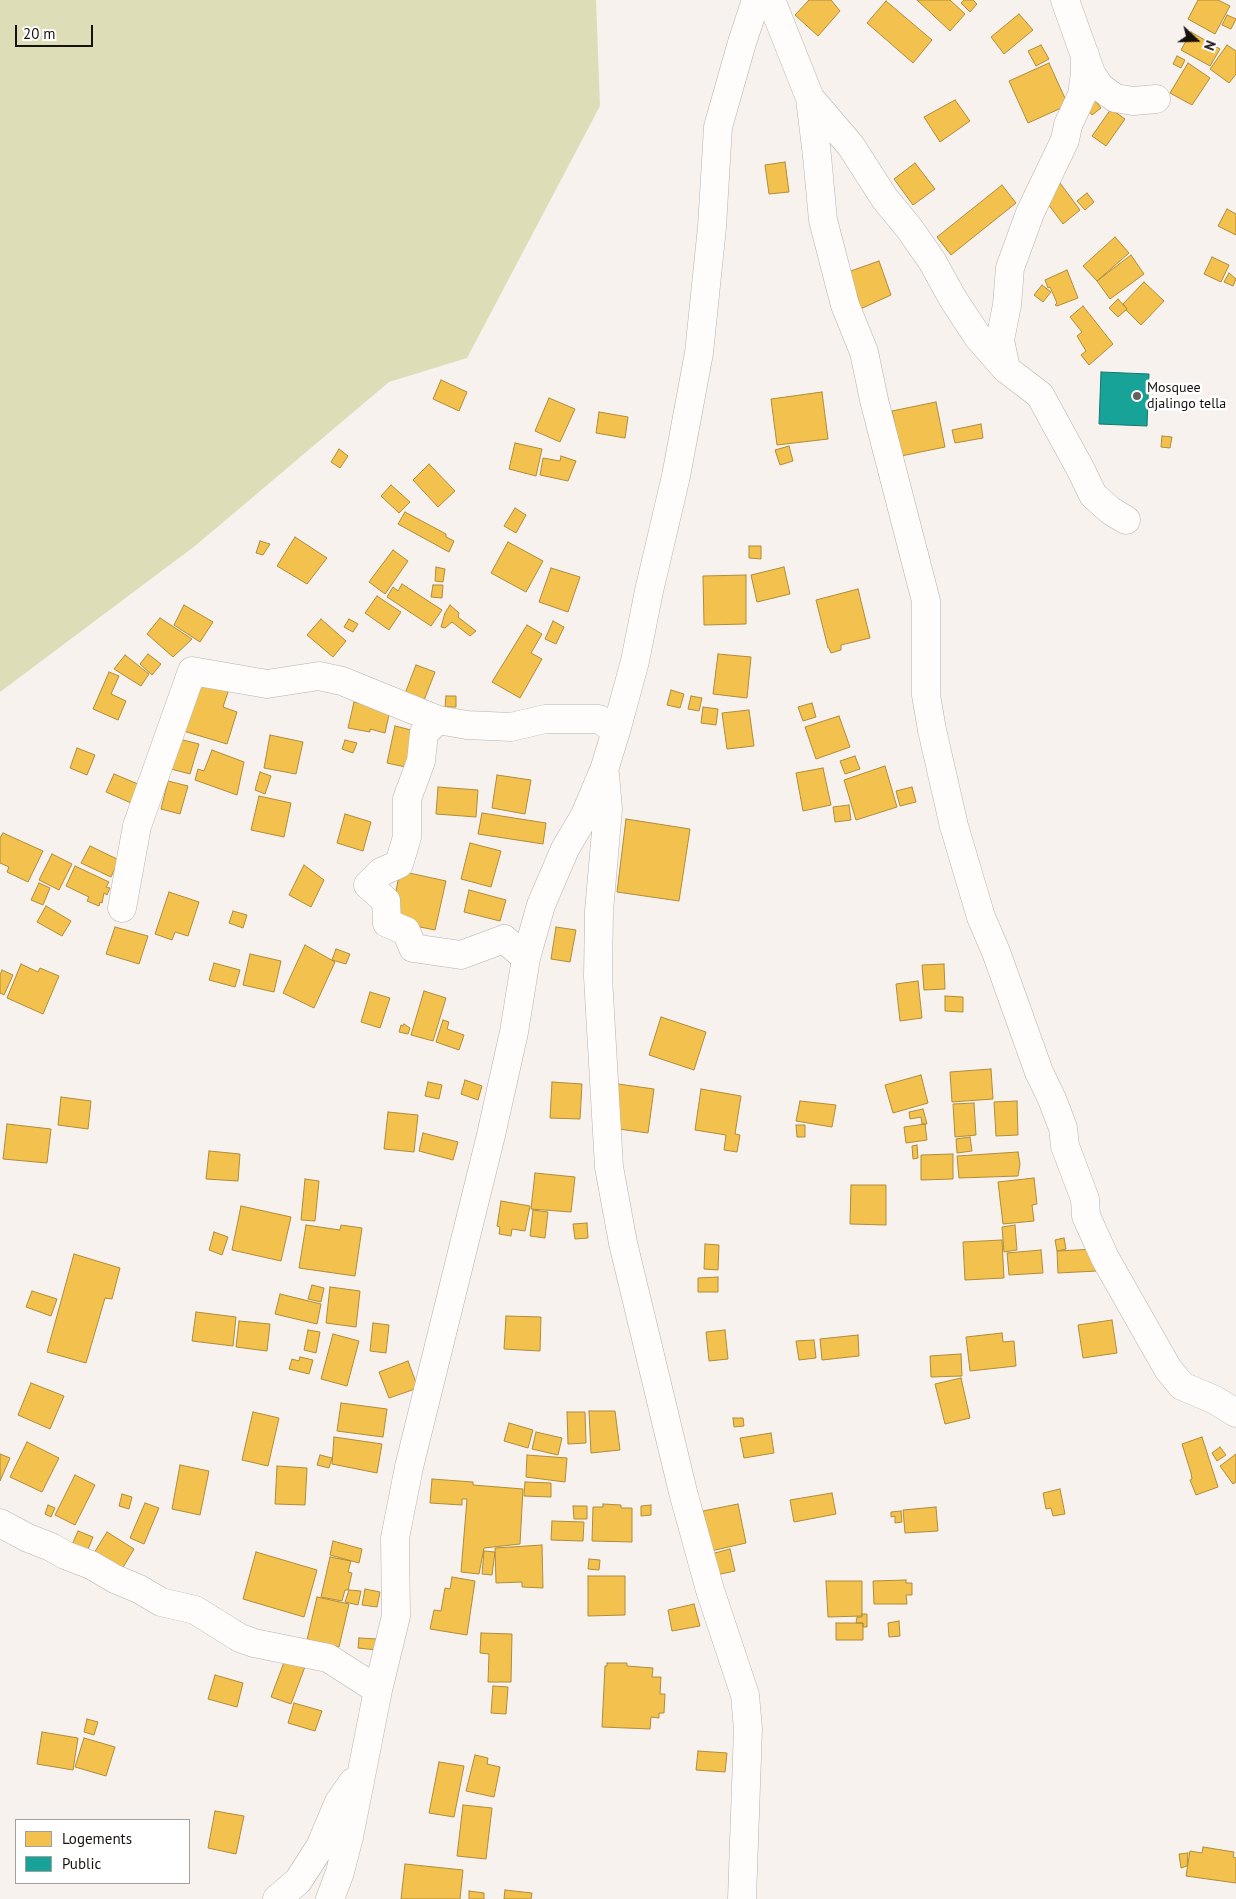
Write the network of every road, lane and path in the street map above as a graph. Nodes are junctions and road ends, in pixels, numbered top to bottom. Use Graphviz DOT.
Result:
graph roads {
  1 [pos="756,0"];
  2 [pos="771,0"];
  3 [pos="1065,0"];
  4 [pos="1085,55"];
  5 [pos="810,98"];
  6 [pos="1156,99"];
  7 [pos="1006,370"];
  8 [pos="1126,520"];
  9 [pos="438,720"];
  10 [pos="616,731"];
  11 [pos="604,770"];
  12 [pos="122,908"];
  13 [pos="526,958"];
  14 [pos="1236,1413"];
  15 [pos="0,1523"];
  16 [pos="378,1690"];
  17 [pos="361,1774"];
  18 [pos="277,1899"];
  19 [pos="330,1899"];
  20 [pos="742,1899"];
  1 -- 10 [label="street"];
  2 -- 5 [label="street"];
  3 -- 4 [label="street"];
  4 -- 6 [label="street"];
  4 -- 7 [label="street"];
  5 -- 7 [label="street"];
  5 -- 14 [label="street"];
  7 -- 8 [label="street"];
  9 -- 10 [label="street"];
  9 -- 12 [label="street"];
  9 -- 13 [label="street"];
  10 -- 11 [label="street"];
  11 -- 13 [label="street"];
  11 -- 20 [label="street"];
  13 -- 16 [label="street"];
  15 -- 16 [label="street"];
  16 -- 17 [label="street"];
  17 -- 18 [label="street"];
  17 -- 19 [label="street"];
}
